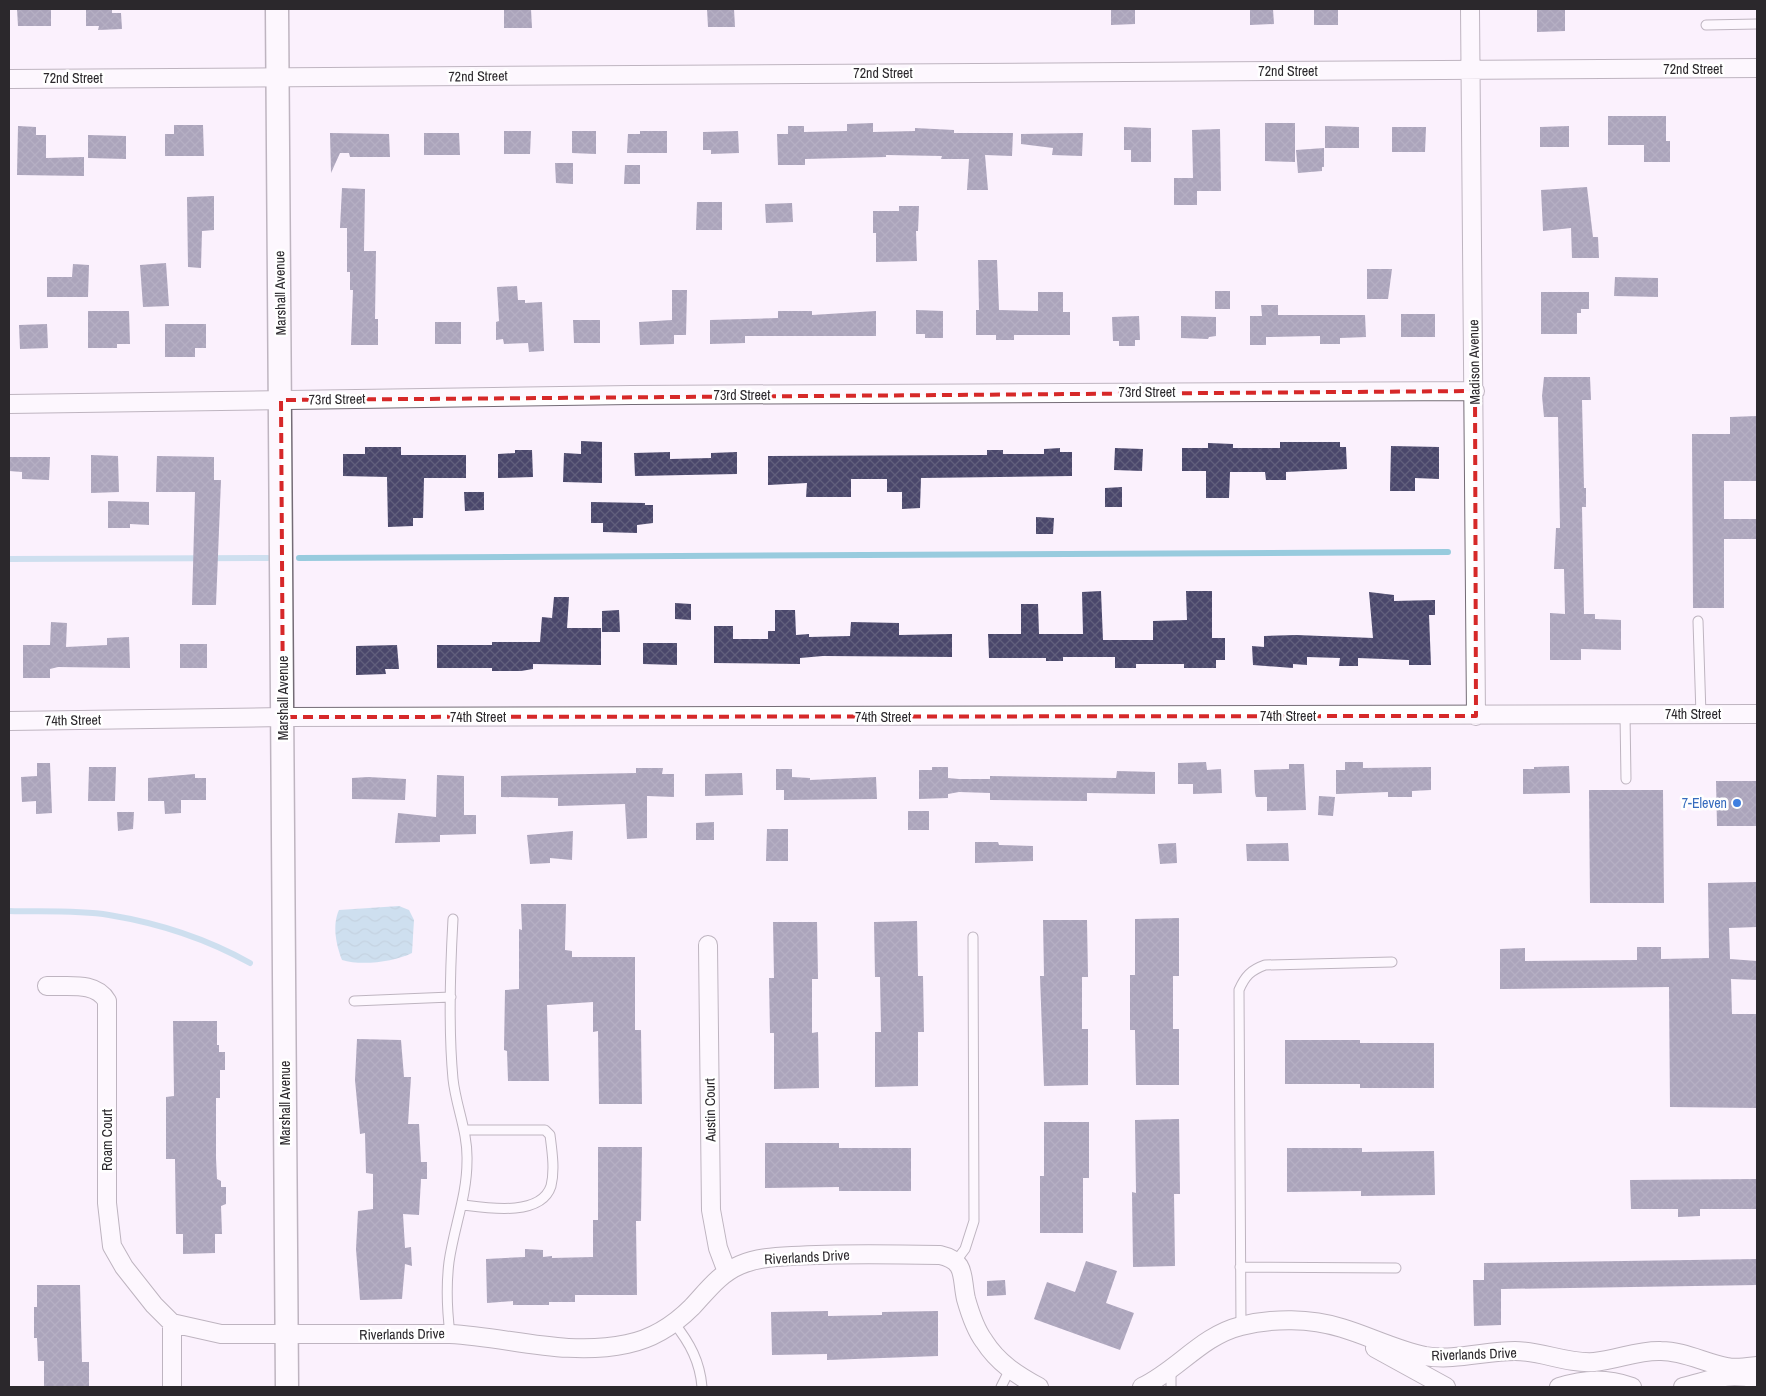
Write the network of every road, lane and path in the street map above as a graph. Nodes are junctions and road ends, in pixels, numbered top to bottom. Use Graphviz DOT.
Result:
graph roads {
  1 [pos="277,9"];
  2 [pos="1470,9"];
  3 [pos="1706,24"];
  4 [pos="1757,24"];
  5 [pos="1757,68"];
  6 [pos="1471,70"];
  7 [pos="278,77"];
  8 [pos="9,79"];
  9 [pos="1474,391"];
  10 [pos="281,400"];
  11 [pos="9,404"];
  12 [pos="1698,621"];
  13 [pos="1757,714"];
  14 [pos="1625,715"];
  15 [pos="1702,715"];
  16 [pos="1476,716"];
  17 [pos="283,717"];
  18 [pos="9,721"];
  19 [pos="1626,779"];
  20 [pos="453,919"];
  21 [pos="973,936"];
  22 [pos="708,945"];
  23 [pos="1392,962"];
  24 [pos="47,986"];
  25 [pos="450,998"];
  26 [pos="354,1001"];
  27 [pos="464,1130"];
  28 [pos="463,1205"];
  29 [pos="956,1261"];
  30 [pos="1240,1267"];
  31 [pos="1396,1268"];
  32 [pos="727,1272"];
  33 [pos="172,1323"];
  34 [pos="674,1323"];
  35 [pos="1241,1326"];
  36 [pos="1340,1328"];
  37 [pos="286,1334"];
  38 [pos="450,1334"];
  39 [pos="1757,1366"];
  40 [pos="1010,1370"];
  41 [pos="1172,1379"];
  42 [pos="1757,1379"];
  43 [pos="172,1387"];
  44 [pos="287,1387"];
  45 [pos="702,1387"];
  46 [pos="1001,1387"];
  47 [pos="1039,1387"];
  48 [pos="1142,1387"];
  49 [pos="1446,1387"];
  50 [pos="1559,1387"];
  51 [pos="1632,1387"];
  52 [pos="1683,1387"];
  1 -- 7 [label="street, Marshall Avenue"];
  2 -- 6 [label="street, Madison Avenue"];
  3 -- 4 [label="lane"];
  5 -- 6 [label="street, 72nd Street"];
  6 -- 7 [label="street, 72nd Street"];
  6 -- 9 [label="street, Madison Avenue"];
  7 -- 8 [label="street, 72nd Street"];
  7 -- 10 [label="street, Marshall Avenue"];
  9 -- 10 [label="street, 73rd Street"];
  9 -- 16 [label="street, Madison Avenue"];
  10 -- 11 [label="street, 73rd Street"];
  10 -- 17 [label="street, Marshall Avenue"];
  12 -- 15 [label="lane"];
  13 -- 15 [label="street, 74th Street"];
  14 -- 15 [label="street, 74th Street"];
  14 -- 16 [label="street, 74th Street"];
  14 -- 19 [label="lane"];
  16 -- 17 [label="street, 74th Street"];
  17 -- 18 [label="street, 74th Street"];
  17 -- 37 [label="street, Marshall Avenue"];
  20 -- 25 [label="lane"];
  21 -- 29 [label="lane"];
  22 -- 32 [label="street, Austin Court"];
  23 -- 30 [label="lane"];
  24 -- 33 [label="street, Roam Court"];
  25 -- 26 [label="lane"];
  25 -- 27 [label="lane"];
  27 -- 28 [label="lane"];
  27 -- 28 [label="lane"];
  28 -- 38 [label="lane"];
  29 -- 32 [label="street, Riverlands Drive"];
  29 -- 40 [label="street"];
  30 -- 31 [label="lane"];
  30 -- 35 [label="lane"];
  32 -- 34 [label="street, Riverlands Drive"];
  33 -- 37 [label="street"];
  33 -- 43 [label="street"];
  34 -- 38 [label="street, Riverlands Drive"];
  34 -- 45 [label="lane"];
  35 -- 36 [label="street, Riverlands Drive"];
  35 -- 41 [label="street, Riverlands Drive"];
  36 -- 39 [label="street, Riverlands Drive"];
  36 -- 49 [label="street, Riverlands Drive"];
  37 -- 38 [label="street, Riverlands Drive"];
  37 -- 44 [label="street, Marshall Avenue"];
  40 -- 46 [label="lane"];
  40 -- 47 [label="street"];
  41 -- 48 [label="street, Riverlands Drive"];
  42 -- 52 [label="street"];
  50 -- 51 [label="street"];
}
